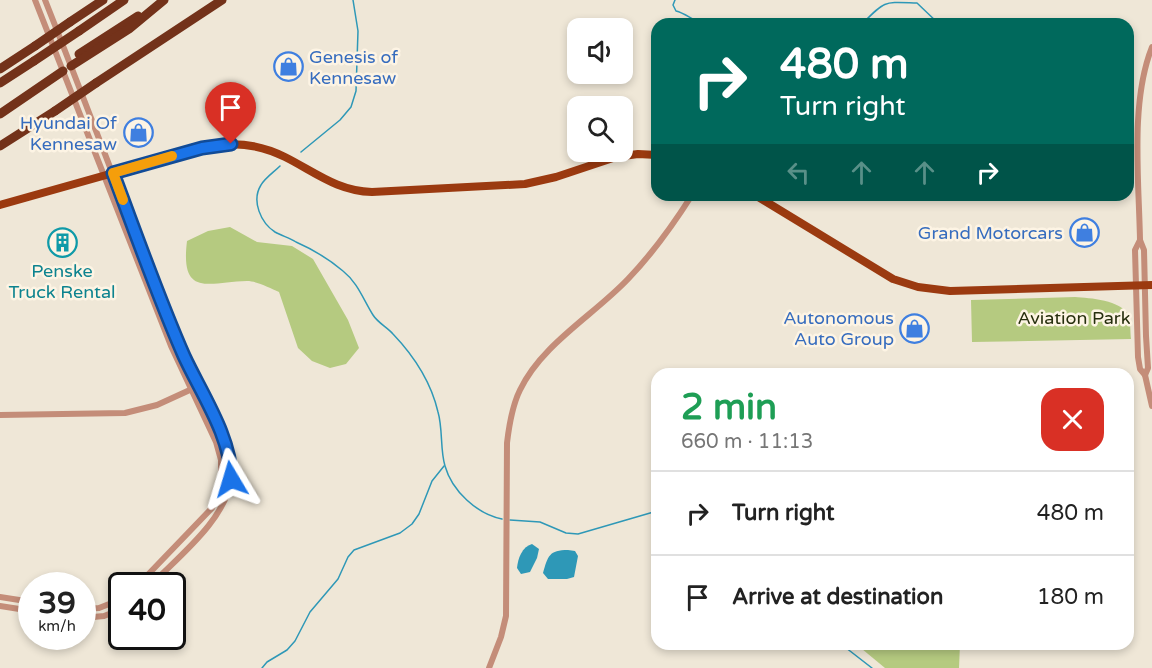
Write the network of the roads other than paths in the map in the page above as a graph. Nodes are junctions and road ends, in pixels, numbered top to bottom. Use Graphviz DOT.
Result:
graph roads {
  1 [pos="35,0"];
  2 [pos="45,0"];
  3 [pos="104,0"];
  4 [pos="124,0"];
  5 [pos="164,0"];
  6 [pos="222,0"];
  7 [pos="1152,47"];
  8 [pos="66,66"];
  9 [pos="0,69"];
  10 [pos="1143,76"];
  11 [pos="1152,79"];
  12 [pos="0,84"];
  13 [pos="0,106"];
  14 [pos="0,114"];
  15 [pos="0,146"];
  16 [pos="651,155"];
  17 [pos="108,175"];
  18 [pos="688,201"];
  19 [pos="765,201"];
  20 [pos="0,205"];
  21 [pos="1144,285"];
  22 [pos="198,386"];
  23 [pos="190,390"];
  24 [pos="1152,406"];
  25 [pos="0,416"];
  26 [pos="151,572"];
  27 [pos="164,572"];
  28 [pos="0,597"];
  29 [pos="18,600"];
  30 [pos="0,606"];
  31 [pos="18,609"];
  32 [pos="489,668"];
  1 -- 8 [label="street"];
  2 -- 8 [label="street"];
  3 -- 9 [label="highway, bridge"];
  4 -- 12 [label="highway, bridge"];
  5 -- 8 [label="highway"];
  6 -- 15 [label="highway, bridge"];
  7 -- 10 [label="street"];
  8 -- 13 [label="highway"];
  8 -- 14 [label="highway"];
  8 -- 17 [label="street"];
  10 -- 11 [label="street"];
  10 -- 21 [label="street"];
  16 -- 17 [label="main road"];
  17 -- 20 [label="main road"];
  17 -- 22 [label="street"];
  17 -- 23 [label="street"];
  18 -- 32 [label="street"];
  19 -- 21 [label="main road"];
  21 -- 24 [label="street"];
  22 -- 23 [label="street"];
  22 -- 27 [label="street"];
  23 -- 25 [label="street"];
  23 -- 26 [label="street"];
  28 -- 29 [label="street"];
  30 -- 31 [label="street"];
}
